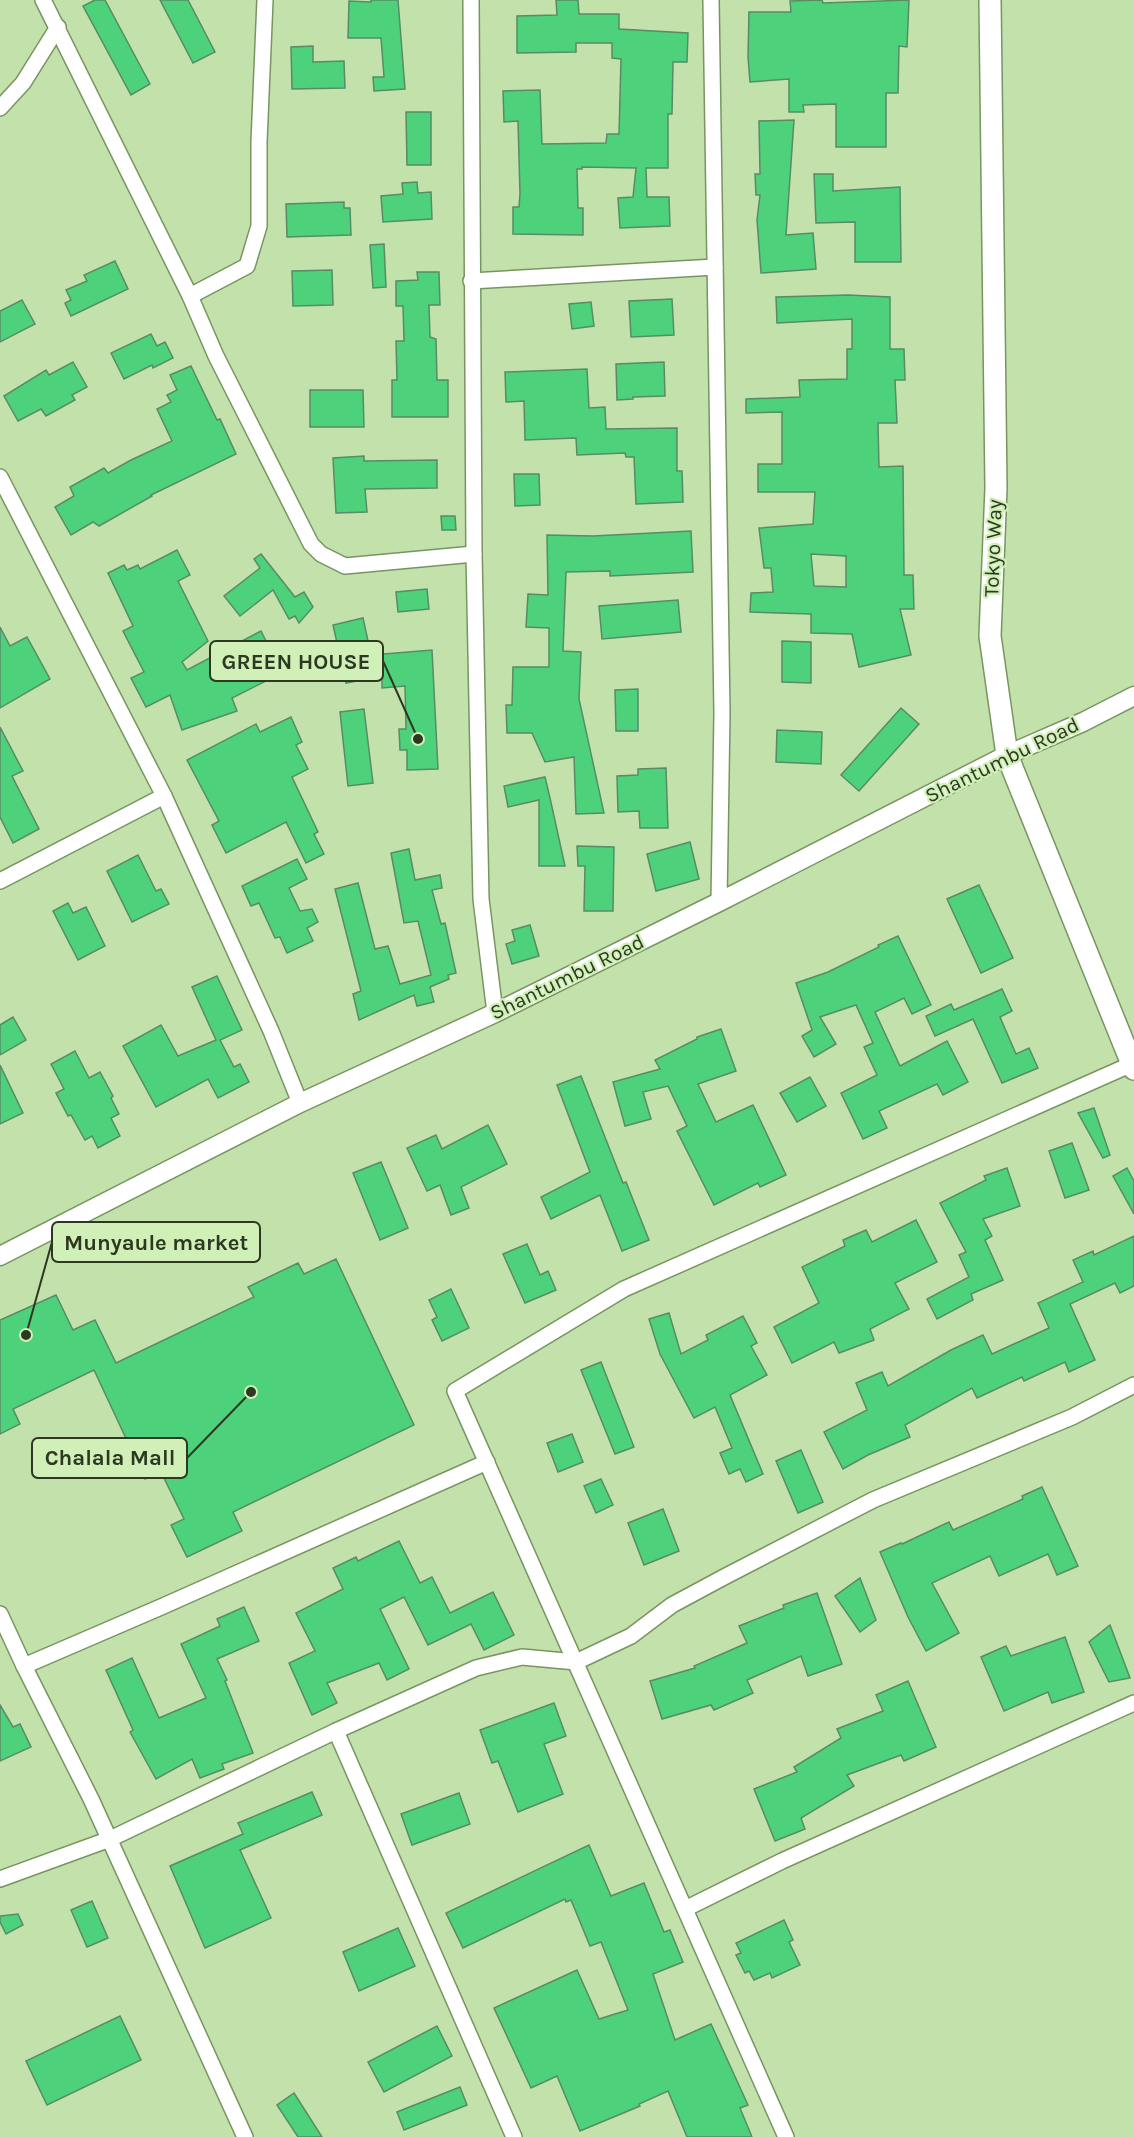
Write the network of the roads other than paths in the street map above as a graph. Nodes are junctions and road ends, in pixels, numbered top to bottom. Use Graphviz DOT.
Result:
graph roads {
  1 [pos="43,0"];
  2 [pos="265,0"];
  3 [pos="471,0"];
  4 [pos="711,0"];
  5 [pos="990,0"];
  6 [pos="58,27"];
  7 [pos="0,108"];
  8 [pos="715,267"];
  9 [pos="471,281"];
  10 [pos="190,296"];
  11 [pos="0,477"];
  12 [pos="474,554"];
  13 [pos="1134,696"];
  14 [pos="1007,755"];
  15 [pos="164,796"];
  16 [pos="0,881"];
  17 [pos="719,902"];
  18 [pos="495,1013"];
  19 [pos="1133,1067"];
  20 [pos="300,1103"];
  21 [pos="0,1256"];
  22 [pos="1134,1385"];
  23 [pos="487,1462"];
  24 [pos="0,1614"];
  25 [pos="576,1662"];
  26 [pos="24,1666"];
  27 [pos="1134,1703"];
  28 [pos="336,1731"];
  29 [pos="110,1839"];
  30 [pos="0,1879"];
  31 [pos="685,1909"];
  32 [pos="245,2137"];
  33 [pos="514,2137"];
  34 [pos="786,2137"];
  1 -- 6 [label="street"];
  2 -- 10 [label="street"];
  3 -- 9 [label="street"];
  4 -- 8 [label="street"];
  5 -- 14 [label="main road, Tokyo Way"];
  6 -- 7 [label="street"];
  6 -- 10 [label="street"];
  8 -- 9 [label="street"];
  8 -- 17 [label="street"];
  9 -- 12 [label="street"];
  10 -- 12 [label="street"];
  11 -- 15 [label="street"];
  12 -- 18 [label="street"];
  13 -- 14 [label="street, Shantumbu Road"];
  14 -- 17 [label="street, Shantumbu Road"];
  14 -- 19 [label="main road, Tokyo Way"];
  15 -- 16 [label="street"];
  15 -- 20 [label="street"];
  17 -- 18 [label="street, Shantumbu Road"];
  18 -- 20 [label="street, Shantumbu Road"];
  19 -- 23 [label="street"];
  20 -- 21 [label="street, Shantumbu Road"];
  22 -- 25 [label="street"];
  23 -- 25 [label="street"];
  23 -- 26 [label="street"];
  24 -- 26 [label="street"];
  25 -- 28 [label="street"];
  25 -- 31 [label="street"];
  26 -- 29 [label="street"];
  27 -- 31 [label="street"];
  28 -- 29 [label="street"];
  28 -- 33 [label="street"];
  29 -- 30 [label="street"];
  29 -- 32 [label="street"];
  31 -- 34 [label="street"];
}
